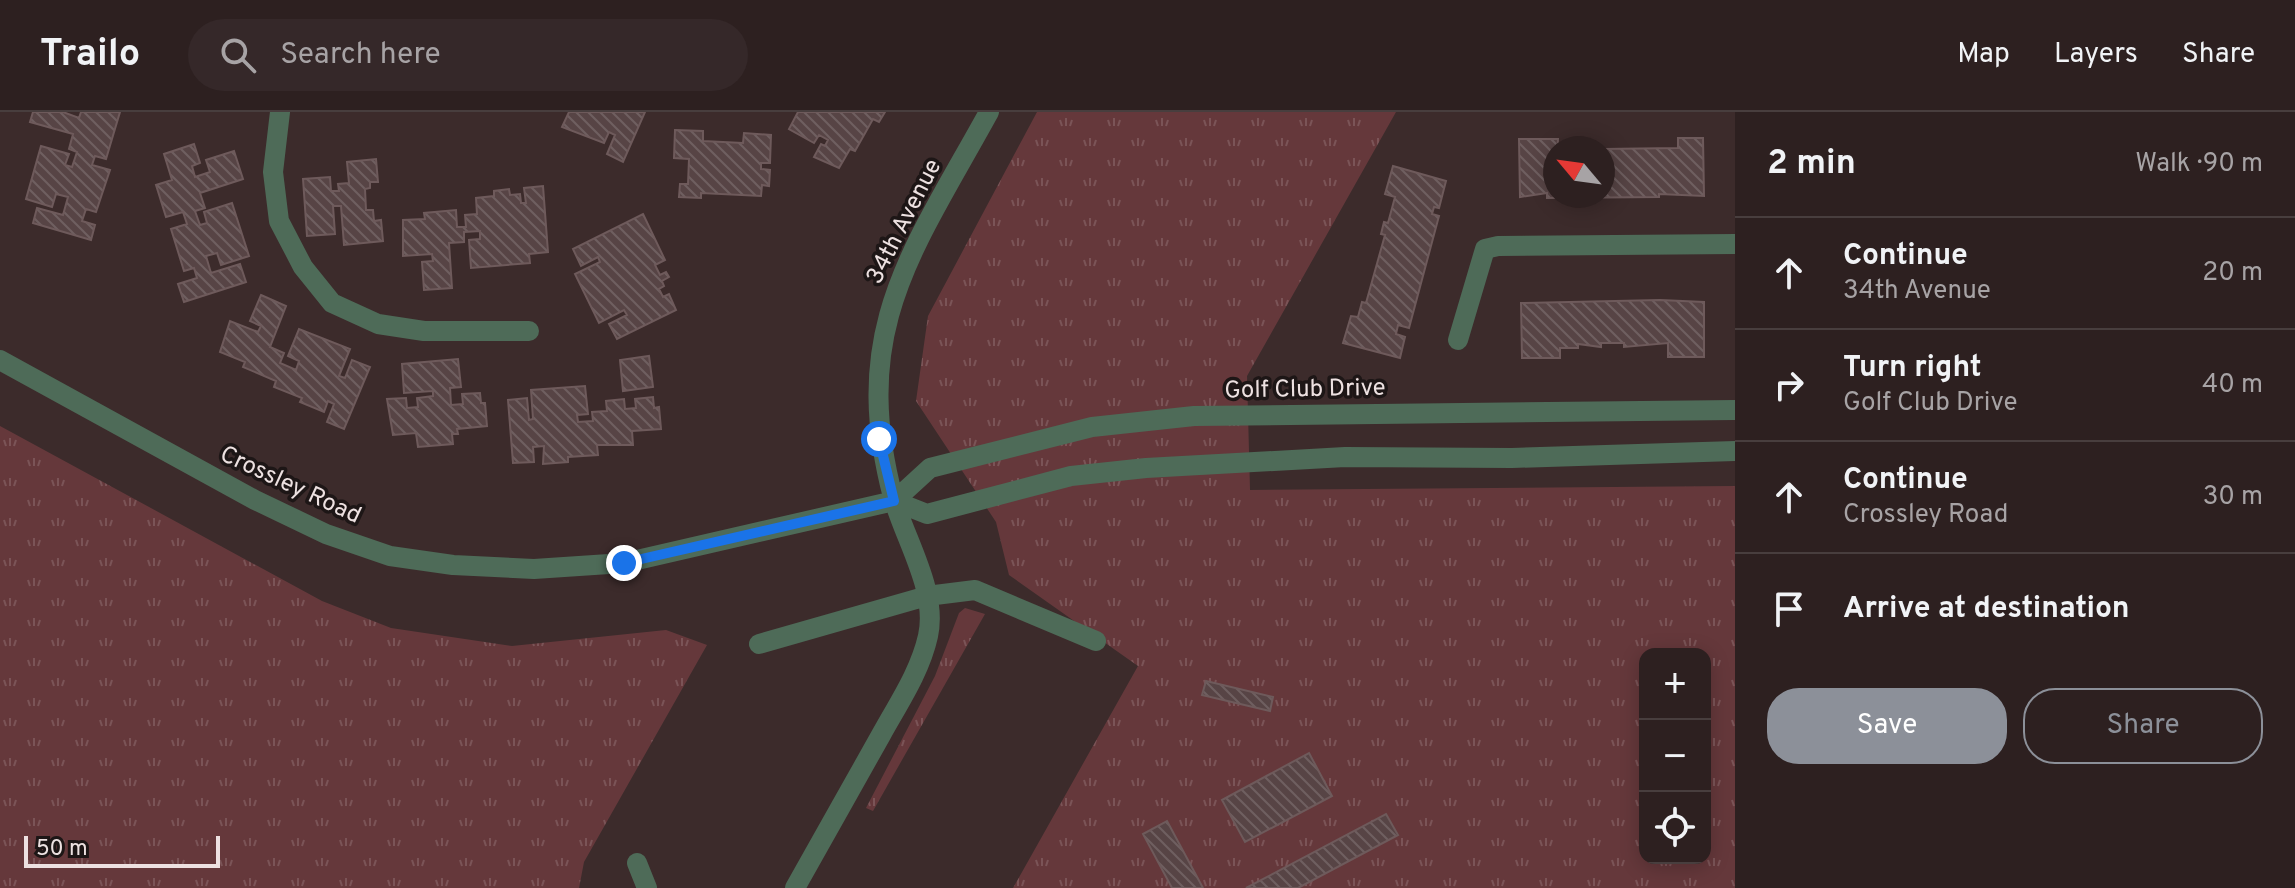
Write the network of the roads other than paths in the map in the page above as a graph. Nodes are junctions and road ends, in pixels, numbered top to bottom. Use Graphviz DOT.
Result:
graph roads {
  1 [pos="280,112"];
  2 [pos="989,112"];
  3 [pos="1735,244"];
  4 [pos="529,331"];
  5 [pos="1458,340"];
  6 [pos="0,360"];
  7 [pos="1735,410"];
  8 [pos="1735,451"];
  9 [pos="894,501"];
  10 [pos="727,541"];
  11 [pos="927,596"];
  12 [pos="1096,641"];
  13 [pos="759,644"];
  14 [pos="637,863"];
  15 [pos="647,888"];
  16 [pos="795,888"];
  1 -- 4 [label="street"];
  2 -- 9 [label="street, 34th Avenue"];
  3 -- 5 [label="street"];
  6 -- 10 [label="street, Crossley Road"];
  7 -- 9 [label="street, Golf Club Drive"];
  8 -- 9 [label="street"];
  9 -- 10 [label="street, Golf Club Drive"];
  9 -- 11 [label="street, 34th Avenue"];
  11 -- 12 [label="street"];
  11 -- 13 [label="street"];
  11 -- 16 [label="street, 34th Avenue"];
  14 -- 15 [label="street"];
}
